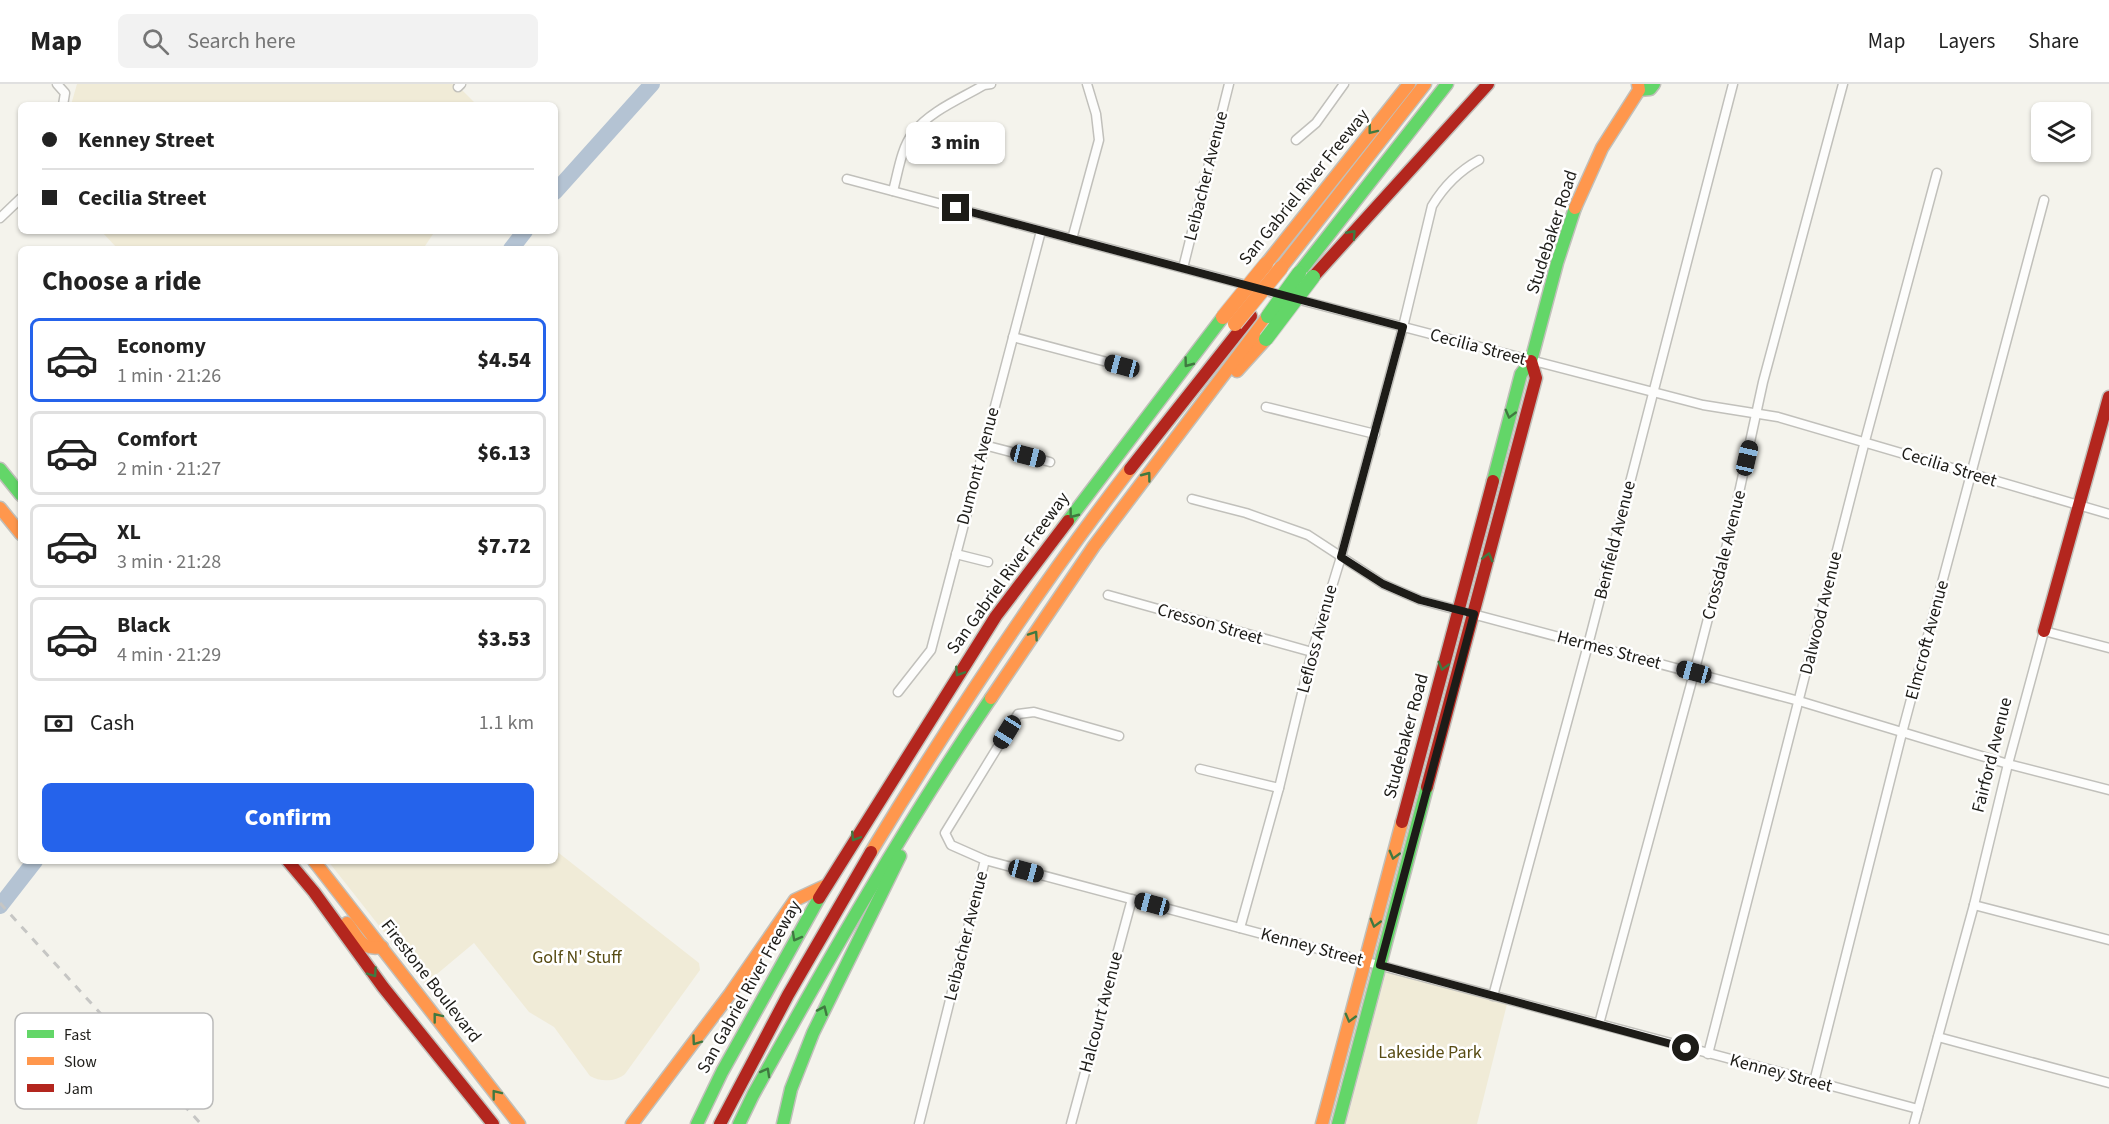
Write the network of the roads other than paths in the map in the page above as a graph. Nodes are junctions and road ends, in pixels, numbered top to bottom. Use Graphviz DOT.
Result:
graph roads {
  1 [pos="57,84"];
  2 [pos="991,84"];
  3 [pos="1088,84"];
  4 [pos="1229,84"];
  5 [pos="1344,84"];
  6 [pos="1409,84"];
  7 [pos="1425,84"];
  8 [pos="1447,84"];
  9 [pos="1488,84"];
  10 [pos="1654,84"];
  11 [pos="1733,84"];
  12 [pos="1843,84"];
  13 [pos="1639,87"];
  14 [pos="64,102"];
  15 [pos="1296,140"];
  16 [pos="1479,160"];
  17 [pos="1937,173"];
  18 [pos="847,179"];
  19 [pos="892,191"];
  20 [pos="2044,200"];
  21 [pos="18,201"];
  22 [pos="0,218"];
  23 [pos="1041,231"];
  24 [pos="1072,239"];
  25 [pos="1183,268"];
  26 [pos="1295,272"];
  27 [pos="1403,327"];
  28 [pos="1013,337"];
  29 [pos="1532,361"];
  30 [pos="1122,366"];
  31 [pos="1653,392"];
  32 [pos="2109,399"];
  33 [pos="1266,407"];
  34 [pos="1758,414"];
  35 [pos="1375,434"];
  36 [pos="1865,441"];
  37 [pos="1173,442"];
  38 [pos="984,445"];
  39 [pos="1050,462"];
  40 [pos="0,469"];
  41 [pos="1971,474"];
  42 [pos="18,491"];
  43 [pos="1192,499"];
  44 [pos="2080,506"];
  45 [pos="0,508"];
  46 [pos="2109,514"];
  47 [pos="18,529"];
  48 [pos="956,554"];
  49 [pos="1341,557"];
  50 [pos="988,562"];
  51 [pos="1108,595"];
  52 [pos="1458,610"];
  53 [pos="1474,614"];
  54 [pos="2044,631"];
  55 [pos="1588,645"];
  56 [pos="2109,648"];
  57 [pos="1312,652"];
  58 [pos="1694,672"];
  59 [pos="898,692"];
  60 [pos="1798,701"];
  61 [pos="1902,733"];
  62 [pos="1119,736"];
  63 [pos="2008,764"];
  64 [pos="1200,769"];
  65 [pos="942,770"];
  66 [pos="1279,788"];
  67 [pos="2109,790"];
  68 [pos="985,860"];
  69 [pos="291,864"];
  70 [pos="316,864"];
  71 [pos="825,886"];
  72 [pos="314,892"];
  73 [pos="1132,899"];
  74 [pos="1974,905"];
  75 [pos="1240,928"];
  76 [pos="2109,940"];
  77 [pos="382,947"];
  78 [pos="1365,961"];
  79 [pos="1380,965"];
  80 [pos="1493,996"];
  81 [pos="1599,1024"];
  82 [pos="1938,1038"];
  83 [pos="1708,1054"];
  84 [pos="1814,1082"];
  85 [pos="2109,1083"];
  86 [pos="1918,1109"];
  87 [pos="493,1124"];
  88 [pos="519,1124"];
  89 [pos="632,1124"];
  90 [pos="697,1124"];
  91 [pos="713,1124"];
  92 [pos="720,1124"];
  93 [pos="739,1124"];
  94 [pos="783,1124"];
  95 [pos="919,1124"];
  96 [pos="1071,1124"];
  97 [pos="1322,1124"];
  98 [pos="1338,1124"];
  99 [pos="1914,1124"];
  1 -- 14 [label="street"];
  2 -- 19 [label="street"];
  3 -- 24 [label="street"];
  4 -- 25 [label="street, Leibacher Avenue"];
  5 -- 15 [label="street"];
  6 -- 71 [label="main road, San Gabriel River Freeway, one-way, bridge"];
  7 -- 26 [label="main road"];
  8 -- 26 [label="main road"];
  26 -- 9 [label="main road, one-way"];
  10 -- 13 [label="main road, Studebaker Road"];
  11 -- 31 [label="street, Benfield Avenue"];
  12 -- 34 [label="street, Crossdale Avenue"];
  13 -- 29 [label="main road, Studebaker Road"];
  16 -- 27 [label="street, Lefloss Avenue"];
  17 -- 36 [label="street, Dalwood Avenue"];
  18 -- 19 [label="street, Cecilia Street"];
  19 -- 23 [label="street, Cecilia Street"];
  20 -- 41 [label="street, Elmcroft Avenue"];
  21 -- 22 [label="street"];
  23 -- 24 [label="street, Cecilia Street"];
  23 -- 28 [label="street, Dumont Avenue"];
  24 -- 25 [label="street, Cecilia Street"];
  25 -- 27 [label="street, Cecilia Street"];
  26 -- 37 [label="main road, bridge"];
  26 -- 37 [label="main road, bridge"];
  26 -- 91 [label="main road, bridge"];
  26 -- 92 [label="main road"];
  27 -- 29 [label="street, Cecilia Street"];
  27 -- 35 [label="street, Lefloss Avenue"];
  28 -- 30 [label="street"];
  28 -- 38 [label="street, Dumont Avenue"];
  29 -- 31 [label="street, Cecilia Street"];
  29 -- 52 [label="main road, Studebaker Road, one-way"];
  53 -- 29 [label="main road, Studebaker Road, one-way"];
  31 -- 34 [label="street, Cecilia Street"];
  31 -- 55 [label="street, Benfield Avenue"];
  32 -- 44 [label="main road, Fairford Avenue"];
  33 -- 35 [label="street"];
  34 -- 36 [label="street, Cecilia Street"];
  34 -- 58 [label="street, Crossdale Avenue"];
  35 -- 49 [label="street, Lefloss Avenue"];
  36 -- 41 [label="street, Cecilia Street"];
  36 -- 60 [label="street, Dalwood Avenue"];
  65 -- 37 [label="main road, one-way"];
  38 -- 39 [label="street"];
  38 -- 48 [label="street, Dumont Avenue"];
  40 -- 42 [label="main road"];
  41 -- 44 [label="street, Cecilia Street"];
  41 -- 61 [label="street, Elmcroft Avenue"];
  43 -- 49 [label="street, Hermes Street"];
  44 -- 46 [label="street, Cecilia Street"];
  44 -- 54 [label="main road, Fairford Avenue"];
  45 -- 47 [label="main road"];
  48 -- 50 [label="street"];
  48 -- 59 [label="street, Dumont Avenue"];
  49 -- 52 [label="street, Hermes Street"];
  49 -- 57 [label="street, Lefloss Avenue"];
  51 -- 57 [label="street, Cresson Street"];
  52 -- 53 [label="street, Hermes Street"];
  52 -- 78 [label="main road, Studebaker Road, one-way"];
  53 -- 55 [label="street, Hermes Street"];
  53 -- 79 [label="main road, Studebaker Road"];
  54 -- 56 [label="street"];
  54 -- 63 [label="street, Fairford Avenue"];
  55 -- 58 [label="street, Hermes Street"];
  55 -- 80 [label="street, Benfield Avenue"];
  57 -- 66 [label="street, Lefloss Avenue"];
  58 -- 60 [label="street, Hermes Street"];
  58 -- 81 [label="street, Crossdale Avenue"];
  60 -- 61 [label="street, Hermes Street"];
  60 -- 83 [label="street, Dalwood Avenue"];
  61 -- 63 [label="street, Hermes Street"];
  61 -- 84 [label="street, Elmcroft Avenue"];
  62 -- 68 [label="street, Leibacher Avenue"];
  63 -- 67 [label="street, Hermes Street"];
  63 -- 74 [label="street, Fairford Avenue"];
  64 -- 66 [label="street"];
  93 -- 65 [label="main road, one-way"];
  94 -- 65 [label="main road, one-way"];
  66 -- 75 [label="street, Lefloss Avenue"];
  68 -- 73 [label="street, Kenney Street"];
  68 -- 95 [label="street, Leibacher Avenue"];
  69 -- 72 [label="main road"];
  70 -- 77 [label="main road, Firestone Boulevard"];
  71 -- 89 [label="main road, one-way"];
  71 -- 90 [label="main road, San Gabriel River Freeway, one-way"];
  72 -- 77 [label="main road"];
  72 -- 87 [label="main road, one-way"];
  73 -- 75 [label="street, Kenney Street"];
  73 -- 96 [label="street, Halcourt Avenue"];
  74 -- 76 [label="street"];
  74 -- 82 [label="street, Fairford Avenue"];
  75 -- 78 [label="street, Kenney Street"];
  88 -- 77 [label="main road, Firestone Boulevard, one-way"];
  78 -- 79 [label="street, Kenney Street"];
  78 -- 97 [label="main road, Studebaker Road, one-way"];
  79 -- 80 [label="street, Kenney Street"];
  79 -- 98 [label="main road, Studebaker Road"];
  80 -- 81 [label="street, Kenney Street"];
  81 -- 83 [label="street, Kenney Street"];
  82 -- 85 [label="street"];
  82 -- 86 [label="street, Fairford Avenue"];
  83 -- 84 [label="street, Kenney Street"];
  84 -- 86 [label="street, Kenney Street"];
  86 -- 99 [label="street, Fairford Avenue"];
}
